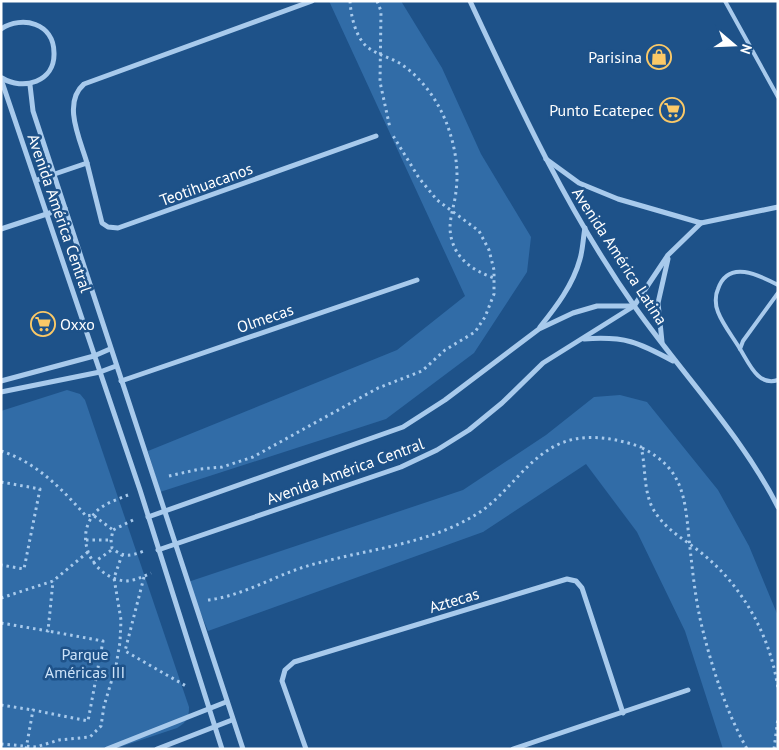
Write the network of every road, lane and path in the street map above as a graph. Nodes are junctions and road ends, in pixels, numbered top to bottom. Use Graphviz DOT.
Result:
graph roads {
  1 [pos="312,1"];
  2 [pos="350,1"];
  3 [pos="377,1"];
  4 [pos="470,1"];
  5 [pos="725,1"];
  6 [pos="1,29"];
  7 [pos="380,53"];
  8 [pos="1,78"];
  9 [pos="30,84"];
  10 [pos="778,97"];
  11 [pos="376,136"];
  12 [pos="544,158"];
  13 [pos="87,163"];
  14 [pos="54,174"];
  15 [pos="37,180"];
  16 [pos="778,207"];
  17 [pos="65,208"];
  18 [pos="48,214"];
  19 [pos="701,223"];
  20 [pos="585,227"];
  21 [pos="1,229"];
  22 [pos="668,255"];
  23 [pos="494,278"];
  24 [pos="417,280"];
  25 [pos="778,285"];
  26 [pos="778,293"];
  27 [pos="634,306"];
  28 [pos="539,329"];
  29 [pos="581,340"];
  30 [pos="663,345"];
  31 [pos="110,349"];
  32 [pos="740,349"];
  33 [pos="94,356"];
  34 [pos="674,362"];
  35 [pos="116,366"];
  36 [pos="100,372"];
  37 [pos="121,380"];
  38 [pos="778,380"];
  39 [pos="1,381"];
  40 [pos="1,392"];
  41 [pos="641,447"];
  42 [pos="1,450"];
  43 [pos="1,482"];
  44 [pos="140,490"];
  45 [pos="778,507"];
  46 [pos="166,510"];
  47 [pos="93,515"];
  48 [pos="148,515"];
  49 [pos="113,530"];
  50 [pos="86,540"];
  51 [pos="111,540"];
  52 [pos="175,545"];
  53 [pos="690,546"];
  54 [pos="158,548"];
  55 [pos="113,549"];
  56 [pos="88,552"];
  57 [pos="122,555"];
  58 [pos="93,563"];
  59 [pos="1,565"];
  60 [pos="164,568"];
  61 [pos="144,576"];
  62 [pos="114,578"];
  63 [pos="53,581"];
  64 [pos="192,596"];
  65 [pos="1,598"];
  66 [pos="1,623"];
  67 [pos="48,631"];
  68 [pos="778,689"];
  69 [pos="688,690"];
  70 [pos="204,696"];
  71 [pos="226,702"];
  72 [pos="1,705"];
  73 [pos="33,710"];
  74 [pos="208,710"];
  75 [pos="623,713"];
  76 [pos="778,718"];
  77 [pos="232,720"];
  78 [pos="214,728"];
  79 [pos="1,744"];
  80 [pos="26,747"];
  81 [pos="306,748"];
  82 [pos="107,749"];
  83 [pos="157,749"];
  84 [pos="222,749"];
  85 [pos="242,749"];
  86 [pos="299,749"];
  87 [pos="513,749"];
  88 [pos="748,749"];
  89 [pos="774,749"];
  1 -- 13 [label="street, Teotihuacanos"];
  2 -- 7 [label="path"];
  3 -- 7 [label="path"];
  4 -- 12 [label="street, Avenida América Latina"];
  5 -- 10 [label="lane"];
  6 -- 9 [label="street"];
  7 -- 23 [label="path"];
  8 -- 9 [label="street, Avenida América Central"];
  8 -- 15 [label="street, Avenida América Central"];
  9 -- 14 [label="street, Avenida América Central"];
  11 -- 13 [label="street, Teotihuacanos"];
  12 -- 19 [label="street"];
  12 -- 20 [label="street, Avenida América Latina"];
  13 -- 14 [label="street"];
  14 -- 15 [label="street"];
  14 -- 17 [label="street, Avenida América Central"];
  15 -- 18 [label="street, Avenida América Central"];
  16 -- 19 [label="street"];
  17 -- 18 [label="street"];
  17 -- 31 [label="street, Avenida América Central"];
  18 -- 21 [label="street"];
  18 -- 33 [label="street, Avenida América Central"];
  19 -- 22 [label="street"];
  20 -- 27 [label="street, Avenida América Latina"];
  20 -- 28 [label="street, Avenida América Central"];
  22 -- 27 [label="street"];
  22 -- 30 [label="street"];
  24 -- 37 [label="street, Olmecas"];
  25 -- 32 [label="lane"];
  26 -- 32 [label="lane"];
  27 -- 28 [label="street, Avenida América Central"];
  27 -- 29 [label="street, Avenida América Central"];
  27 -- 30 [label="street, Avenida América Latina"];
  28 -- 46 [label="street, Avenida América Central"];
  29 -- 34 [label="street, Avenida América Central"];
  29 -- 52 [label="street, Avenida América Central"];
  30 -- 34 [label="street, Avenida América Latina"];
  31 -- 33 [label="street"];
  31 -- 35 [label="street, Avenida América Central"];
  32 -- 38 [label="lane"];
  33 -- 36 [label="street, Avenida América Central"];
  33 -- 39 [label="street"];
  34 -- 45 [label="street, Avenida América Latina"];
  35 -- 36 [label="street"];
  35 -- 37 [label="street, Avenida América Central"];
  36 -- 40 [label="street"];
  36 -- 44 [label="street, Avenida América Central"];
  37 -- 46 [label="street, Avenida América Central"];
  41 -- 53 [label="path"];
  41 -- 53 [label="path"];
  41 -- 64 [label="path"];
  42 -- 47 [label="path"];
  43 -- 59 [label="path"];
  44 -- 47 [label="path"];
  44 -- 48 [label="street, Avenida América Central"];
  46 -- 48 [label="street, Avenida América Central"];
  46 -- 52 [label="street, Avenida América Central"];
  47 -- 49 [label="path"];
  47 -- 50 [label="path"];
  48 -- 49 [label="path"];
  48 -- 54 [label="street, Avenida América Central"];
  49 -- 51 [label="path"];
  50 -- 51 [label="path"];
  50 -- 56 [label="path"];
  51 -- 55 [label="path"];
  52 -- 54 [label="street, Avenida América Central"];
  52 -- 64 [label="street, Avenida América Central"];
  53 -- 68 [label="path"];
  53 -- 88 [label="path"];
  54 -- 57 [label="path"];
  54 -- 60 [label="street, Avenida América Central"];
  55 -- 57 [label="path"];
  55 -- 58 [label="path"];
  56 -- 58 [label="path"];
  56 -- 63 [label="path"];
  57 -- 62 [label="path"];
  58 -- 62 [label="path"];
  60 -- 61 [label="path"];
  60 -- 70 [label="street, Avenida América Central"];
  61 -- 62 [label="path"];
  61 -- 70 [label="path"];
  62 -- 80 [label="path"];
  63 -- 65 [label="path"];
  63 -- 67 [label="path"];
  64 -- 71 [label="street, Avenida América Central"];
  66 -- 67 [label="path"];
  67 -- 73 [label="path"];
  69 -- 75 [label="street"];
  70 -- 74 [label="street, Avenida América Central"];
  71 -- 74 [label="street"];
  71 -- 77 [label="street, Avenida América Central"];
  72 -- 73 [label="path"];
  73 -- 80 [label="path"];
  74 -- 78 [label="street, Avenida América Central"];
  74 -- 82 [label="street"];
  75 -- 81 [label="street, Aztecas"];
  75 -- 87 [label="street"];
  76 -- 89 [label="path"];
  77 -- 78 [label="street"];
  77 -- 85 [label="street, Avenida América Central"];
  78 -- 83 [label="street"];
  78 -- 84 [label="street, Avenida América Central"];
  79 -- 80 [label="path"];
  81 -- 86 [label="street, Aztecas"];
}
